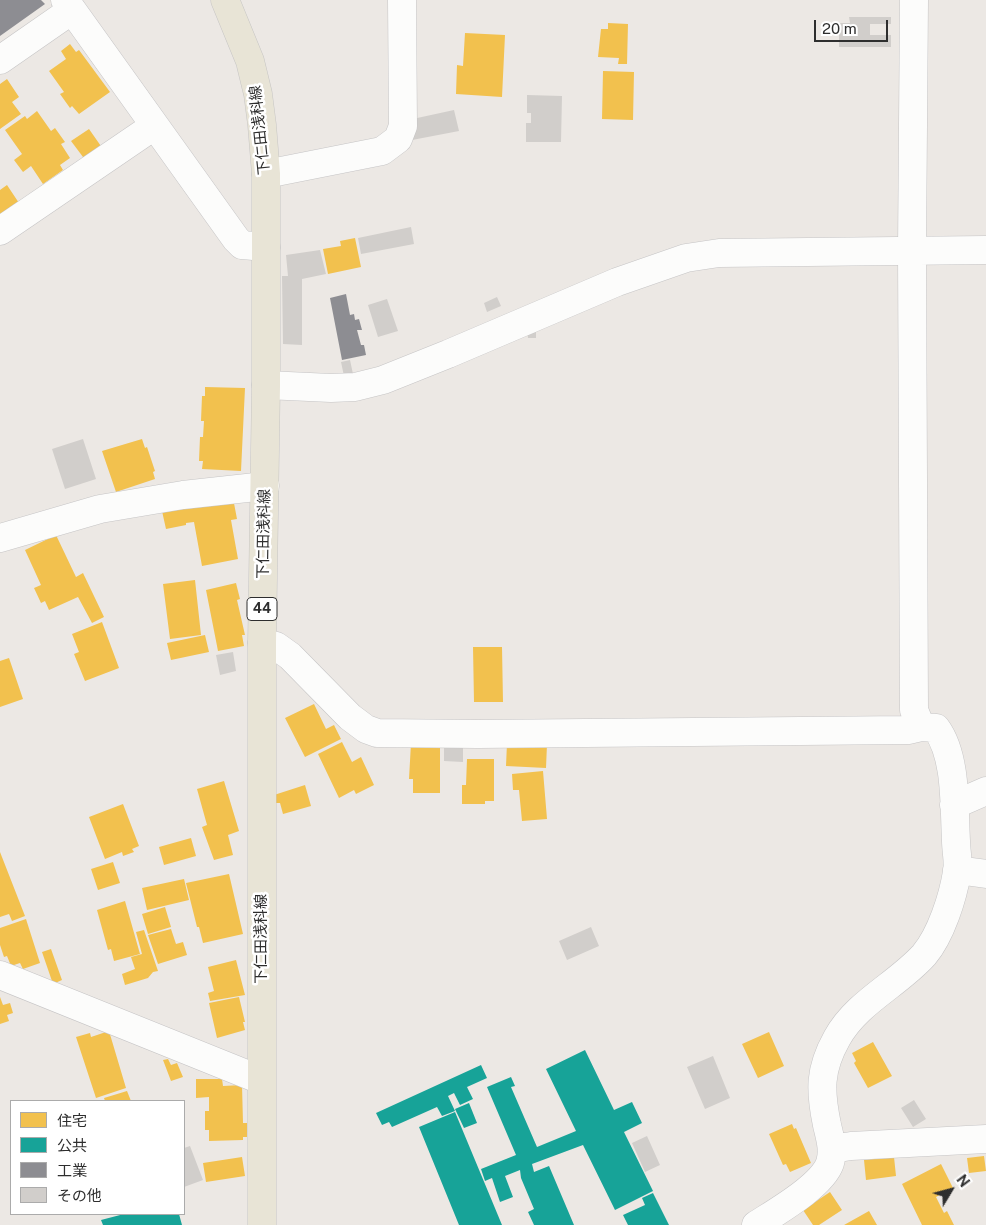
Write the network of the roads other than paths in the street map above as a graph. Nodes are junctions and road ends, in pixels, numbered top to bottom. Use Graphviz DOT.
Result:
graph roads {
  1 [pos="225,0"];
  2 [pos="402,0"];
  3 [pos="914,0"];
  4 [pos="69,5"];
  5 [pos="0,60"];
  6 [pos="154,126"];
  7 [pos="266,174"];
  8 [pos="0,231"];
  9 [pos="266,246"];
  10 [pos="912,250"];
  11 [pos="986,250"];
  12 [pos="266,385"];
  13 [pos="264,486"];
  14 [pos="0,538"];
  15 [pos="262,643"];
  16 [pos="921,727"];
  17 [pos="986,791"];
  18 [pos="954,805"];
  19 [pos="958,870"];
  20 [pos="986,874"];
  21 [pos="0,975"];
  22 [pos="261,1080"];
  23 [pos="986,1139"];
  24 [pos="832,1149"];
  25 [pos="262,1225"];
  26 [pos="756,1225"];
  1 -- 7 [label="main road, 下仁田浅科線 / 44"];
  2 -- 7 [label="street"];
  3 -- 10 [label="street"];
  4 -- 5 [label="street"];
  4 -- 6 [label="street"];
  6 -- 8 [label="street"];
  6 -- 9 [label="street"];
  7 -- 9 [label="main road, 下仁田浅科線 / 44"];
  9 -- 12 [label="main road, 下仁田浅科線 / 44"];
  10 -- 11 [label="street"];
  10 -- 12 [label="street"];
  10 -- 16 [label="street"];
  12 -- 13 [label="main road, 下仁田浅科線 / 44"];
  13 -- 14 [label="street"];
  13 -- 15 [label="main road, 下仁田浅科線 / 44"];
  15 -- 16 [label="street"];
  15 -- 22 [label="main road, 下仁田浅科線 / 44"];
  16 -- 18 [label="street"];
  17 -- 18 [label="street"];
  18 -- 19 [label="street"];
  19 -- 20 [label="street"];
  19 -- 24 [label="street"];
  21 -- 22 [label="street"];
  22 -- 25 [label="main road, 下仁田浅科線 / 44"];
  23 -- 24 [label="street"];
  24 -- 26 [label="street"];
}
